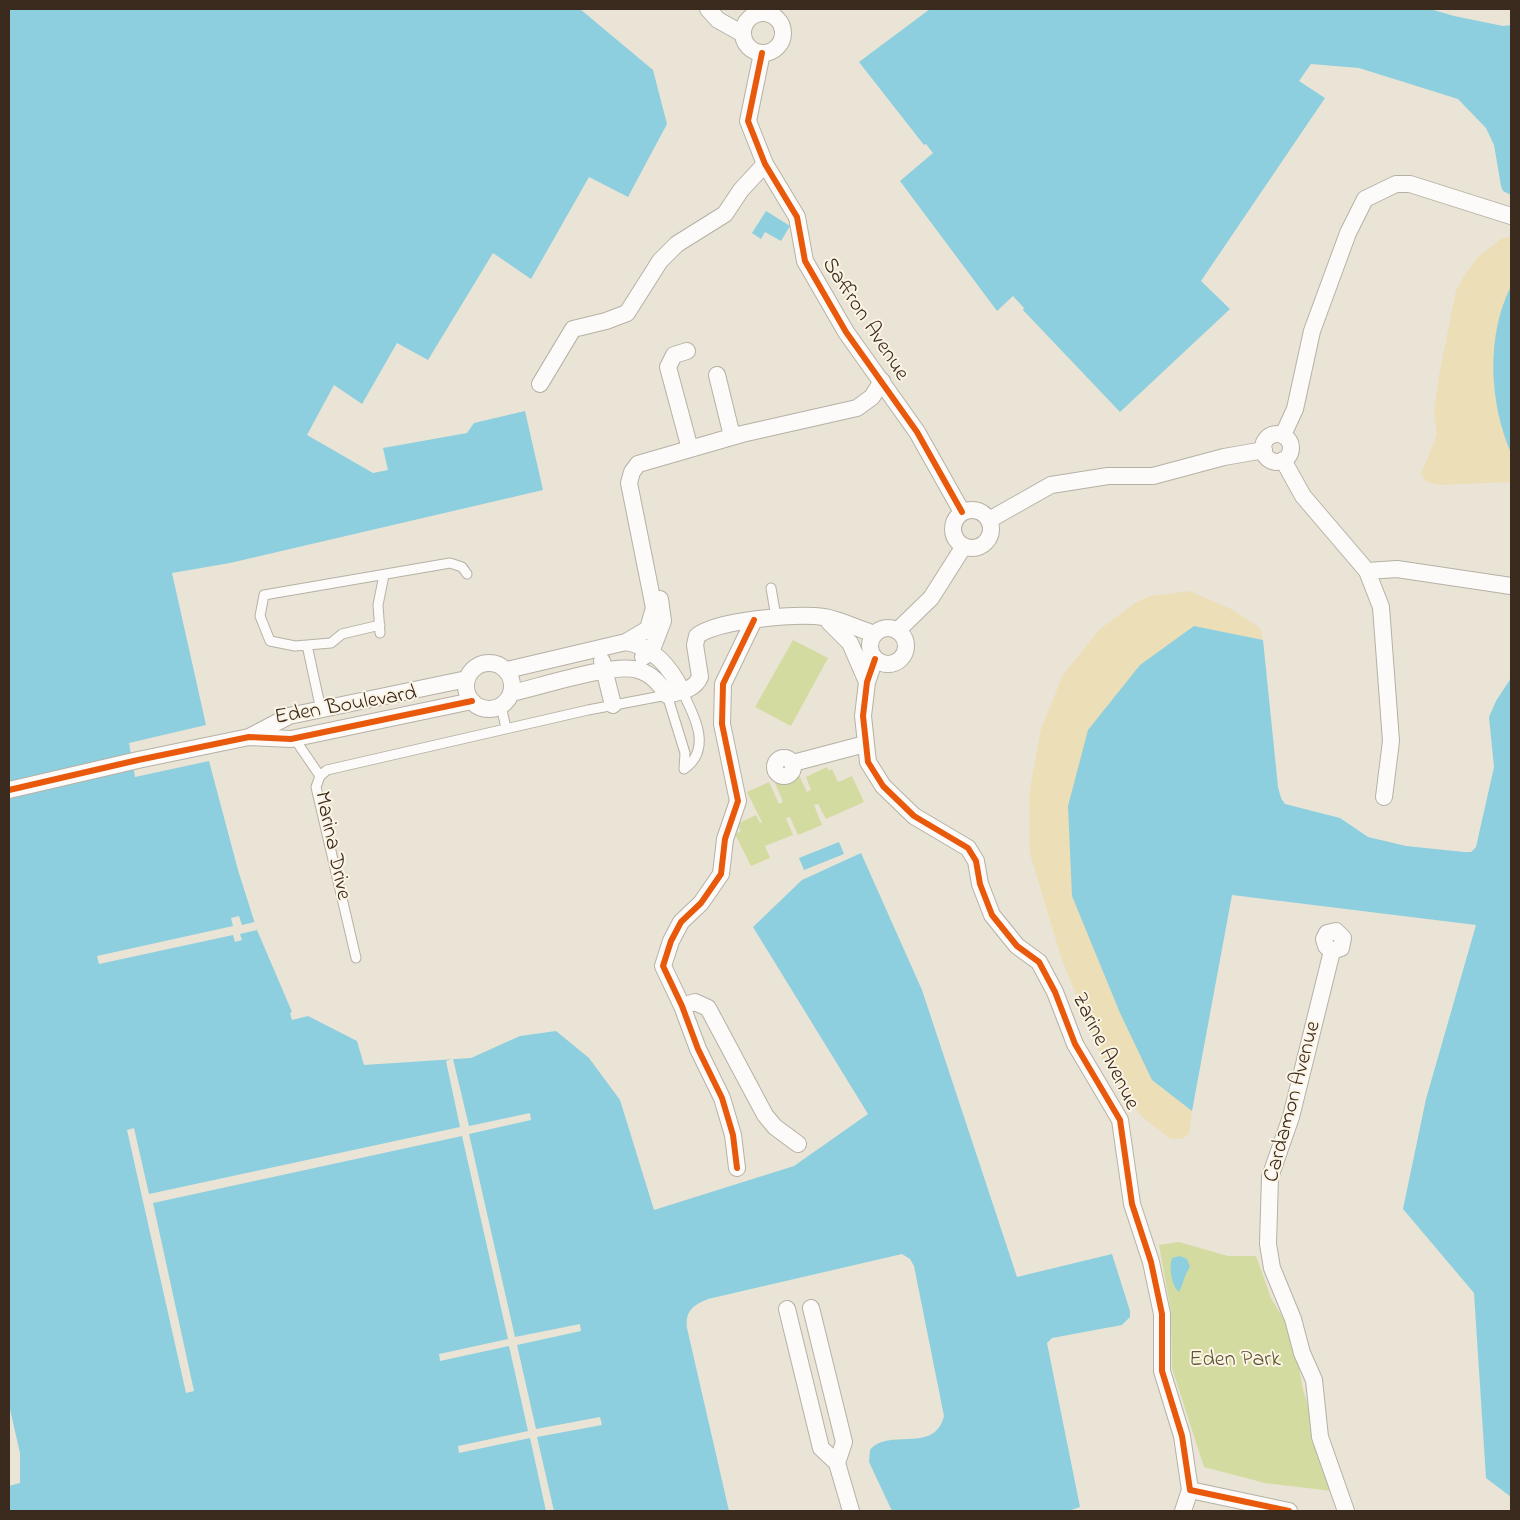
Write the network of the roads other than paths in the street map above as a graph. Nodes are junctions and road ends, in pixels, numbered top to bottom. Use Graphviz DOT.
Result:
graph roads {
  1 [pos="708,9"];
  2 [pos="774,12"];
  3 [pos="743,34"];
  4 [pos="762,53"];
  5 [pos="765,164"];
  6 [pos="1511,216"];
  7 [pos="687,351"];
  8 [pos="717,375"];
  9 [pos="882,381"];
  10 [pos="540,384"];
  11 [pos="1283,435"];
  12 [pos="732,436"];
  13 [pos="690,449"];
  14 [pos="1264,450"];
  15 [pos="1283,460"];
  16 [pos="962,512"];
  17 [pos="988,520"];
  18 [pos="638,530"];
  19 [pos="964,546"];
  20 [pos="1367,570"];
  21 [pos="466,574"];
  22 [pos="384,575"];
  23 [pos="1511,586"];
  24 [pos="771,588"];
  25 [pos="776,617"];
  26 [pos="824,617"];
  27 [pos="754,620"];
  28 [pos="897,631"];
  29 [pos="875,634"];
  30 [pos="626,642"];
  31 [pos="307,646"];
  32 [pos="599,649"];
  33 [pos="651,652"];
  34 [pos="876,659"];
  35 [pos="625,667"];
  36 [pos="507,670"];
  37 [pos="605,671"];
  38 [pos="467,679"];
  39 [pos="867,682"];
  40 [pos="512,693"];
  41 [pos="674,693"];
  42 [pos="472,701"];
  43 [pos="613,705"];
  44 [pos="501,706"];
  45 [pos="321,710"];
  46 [pos="506,728"];
  47 [pos="249,737"];
  48 [pos="294,738"];
  49 [pos="865,744"];
  50 [pos="793,763"];
  51 [pos="320,776"];
  52 [pos="9,790"];
  53 [pos="1384,797"];
  54 [pos="1332,951"];
  55 [pos="356,958"];
  56 [pos="682,1006"];
  57 [pos="798,1144"];
  58 [pos="737,1168"];
  59 [pos="811,1308"];
  60 [pos="787,1309"];
  61 [pos="837,1462"];
  62 [pos="1190,1490"];
  63 [pos="1272,1510"];
  64 [pos="851,1511"];
  65 [pos="1183,1511"];
  66 [pos="1289,1511"];
  67 [pos="1343,1511"];
  1 -- 3 [label="street"];
  2 -- 3 [label="street"];
  2 -- 4 [label="street"];
  3 -- 4 [label="street"];
  4 -- 5 [label="street, Saffron Avenue"];
  5 -- 9 [label="street, Saffron Avenue"];
  5 -- 10 [label="street"];
  6 -- 11 [label="street"];
  7 -- 13 [label="street"];
  8 -- 12 [label="street"];
  9 -- 12 [label="street"];
  9 -- 16 [label="street, Saffron Avenue"];
  11 -- 14 [label="street"];
  11 -- 15 [label="street"];
  12 -- 13 [label="street"];
  13 -- 18 [label="street"];
  14 -- 15 [label="street"];
  14 -- 17 [label="street"];
  15 -- 20 [label="street"];
  16 -- 17 [label="street"];
  16 -- 19 [label="street"];
  17 -- 19 [label="street"];
  18 -- 30 [label="street"];
  18 -- 33 [label="street"];
  19 -- 28 [label="street"];
  20 -- 23 [label="street"];
  20 -- 53 [label="street"];
  21 -- 22 [label="lane"];
  22 -- 31 [label="lane"];
  22 -- 31 [label="lane"];
  24 -- 25 [label="lane"];
  25 -- 26 [label="street"];
  25 -- 27 [label="street"];
  26 -- 29 [label="street"];
  26 -- 39 [label="street"];
  27 -- 41 [label="street"];
  27 -- 56 [label="street"];
  28 -- 29 [label="street"];
  28 -- 34 [label="street"];
  29 -- 34 [label="street"];
  30 -- 32 [label="street"];
  30 -- 33 [label="street"];
  31 -- 45 [label="lane"];
  32 -- 36 [label="street"];
  32 -- 37 [label="street"];
  33 -- 35 [label="street"];
  33 -- 41 [label="street"];
  34 -- 39 [label="street, Zarine Avenue"];
  35 -- 37 [label="street"];
  35 -- 41 [label="street"];
  36 -- 38 [label="street"];
  36 -- 40 [label="street"];
  37 -- 40 [label="street"];
  37 -- 43 [label="street"];
  38 -- 42 [label="street"];
  38 -- 45 [label="street, Eden Boulevard"];
  39 -- 49 [label="street, Zarine Avenue"];
  40 -- 44 [label="street"];
  41 -- 41 [label="lane"];
  41 -- 43 [label="lane, Marina Drive"];
  42 -- 44 [label="street, Eden Boulevard"];
  42 -- 48 [label="street, Eden Boulevard"];
  43 -- 46 [label="lane, Marina Drive"];
  44 -- 46 [label="lane"];
  45 -- 47 [label="street, Eden Boulevard"];
  46 -- 51 [label="lane, Marina Drive"];
  47 -- 48 [label="street, Eden Boulevard"];
  47 -- 52 [label="street, Eden Boulevard"];
  48 -- 51 [label="lane"];
  49 -- 50 [label="street"];
  49 -- 62 [label="street, Zarine Avenue"];
  51 -- 55 [label="lane, Marina Drive"];
  54 -- 67 [label="street, Cardamon Avenue"];
  56 -- 57 [label="street"];
  56 -- 58 [label="street"];
  59 -- 61 [label="street"];
  60 -- 61 [label="street"];
  61 -- 64 [label="street"];
  62 -- 63 [label="street"];
  62 -- 65 [label="street"];
  63 -- 66 [label="street"];
}
